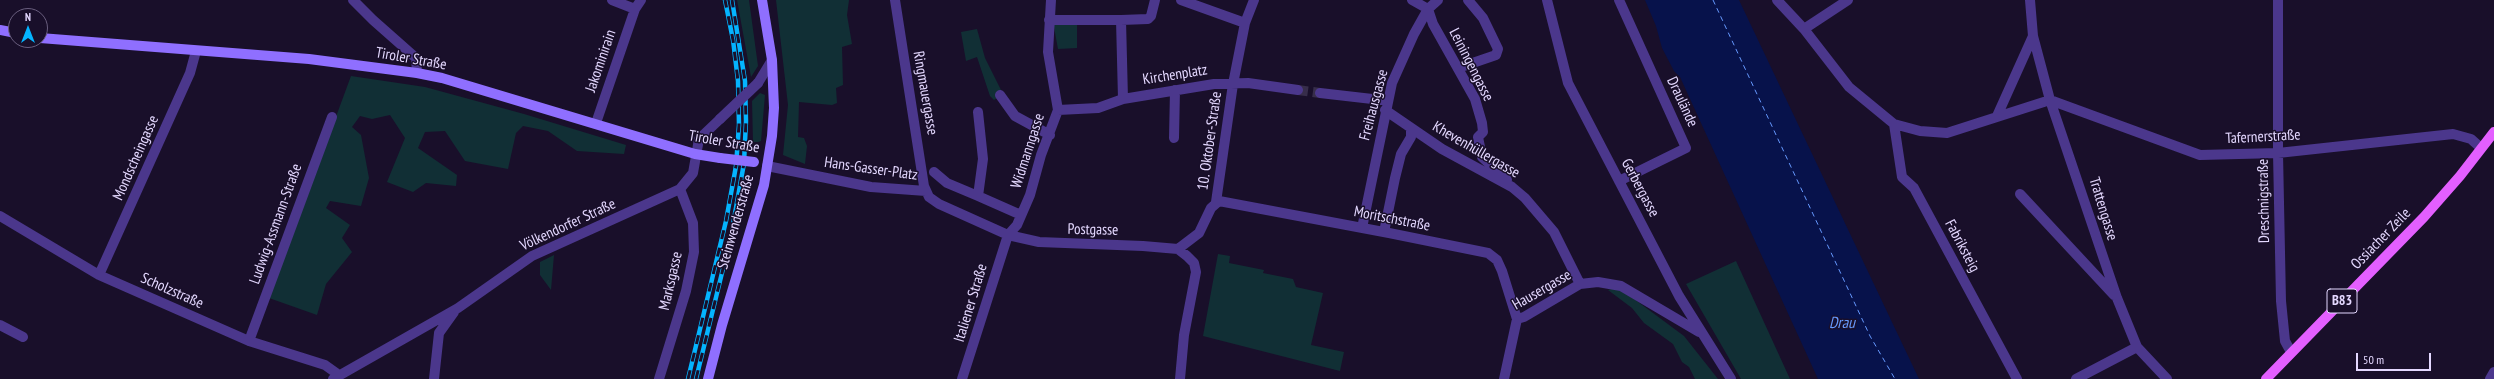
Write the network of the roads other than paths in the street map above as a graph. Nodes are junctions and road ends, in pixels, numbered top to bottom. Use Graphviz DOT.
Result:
graph roads {
  1 [pos="353,0"];
  2 [pos="612,0"];
  3 [pos="641,0"];
  4 [pos="762,0"];
  5 [pos="895,0"];
  6 [pos="1051,0"];
  7 [pos="1155,0"];
  8 [pos="1181,0"];
  9 [pos="1254,0"];
  10 [pos="1412,0"];
  11 [pos="1438,0"];
  12 [pos="1468,0"];
  13 [pos="1547,0"];
  14 [pos="1619,0"];
  15 [pos="1778,0"];
  16 [pos="1848,0"];
  17 [pos="2030,0"];
  18 [pos="2278,0"];
  19 [pos="634,9"];
  20 [pos="1428,9"];
  21 [pos="1049,20"];
  22 [pos="1121,20"];
  23 [pos="1245,23"];
  24 [pos="1804,29"];
  25 [pos="2033,36"];
  26 [pos="48,39"];
  27 [pos="196,51"];
  28 [pos="772,60"];
  29 [pos="1458,68"];
  30 [pos="417,73"];
  31 [pos="1233,84"];
  32 [pos="1175,90"];
  33 [pos="1298,90"];
  34 [pos="1320,92"];
  35 [pos="1000,95"];
  36 [pos="1123,99"];
  37 [pos="1382,100"];
  38 [pos="2050,100"];
  39 [pos="1058,110"];
  40 [pos="1386,110"];
  41 [pos="978,112"];
  42 [pos="1997,116"];
  43 [pos="332,117"];
  44 [pos="596,123"];
  45 [pos="1894,124"];
  46 [pos="1411,129"];
  47 [pos="2494,132"];
  48 [pos="1050,135"];
  49 [pos="1174,138"];
  50 [pos="2482,148"];
  51 [pos="2278,153"];
  52 [pos="695,154"];
  53 [pos="767,166"];
  54 [pos="934,172"];
  55 [pos="1619,181"];
  56 [pos="1512,187"];
  57 [pos="680,189"];
  58 [pos="926,191"];
  59 [pos="2020,194"];
  60 [pos="978,196"];
  61 [pos="1218,202"];
  62 [pos="1021,215"];
  63 [pos="0,216"];
  64 [pos="1362,228"];
  65 [pos="1384,232"];
  66 [pos="1008,234"];
  67 [pos="1178,250"];
  68 [pos="99,275"];
  69 [pos="1580,284"];
  70 [pos="2117,298"];
  71 [pos="458,308"];
  72 [pos="1517,319"];
  73 [pos="0,325"];
  74 [pos="1700,333"];
  75 [pos="23,337"];
  76 [pos="249,342"];
  77 [pos="2137,347"];
  78 [pos="2291,352"];
  79 [pos="2494,372"];
  80 [pos="336,377"];
  81 [pos="434,379"];
  82 [pos="659,379"];
  83 [pos="708,379"];
  84 [pos="962,379"];
  85 [pos="1180,379"];
  86 [pos="1504,379"];
  87 [pos="1731,379"];
  88 [pos="2017,379"];
  89 [pos="2076,379"];
  90 [pos="2167,379"];
  91 [pos="2266,379"];
  92 [pos="2490,379"];
  1 -- 30 [label="street"];
  2 -- 19 [label="street"];
  3 -- 19 [label="street, Jakominirain"];
  4 -- 28 [label="main road, Steinwenderstraße"];
  5 -- 58 [label="street, Ringmauergasse"];
  6 -- 21 [label="street, Widmanngasse"];
  7 -- 22 [label="street"];
  8 -- 23 [label="street"];
  9 -- 23 [label="street, 10. Oktober-Straße"];
  10 -- 20 [label="street"];
  11 -- 20 [label="street, Freihausgasse"];
  12 -- 29 [label="street"];
  13 -- 55 [label="street, Gerbergasse"];
  14 -- 55 [label="street, Draulände"];
  15 -- 24 [label="street"];
  16 -- 24 [label="street"];
  17 -- 25 [label="street, Trattengasse"];
  18 -- 51 [label="street, Dreschnigstraße"];
  19 -- 44 [label="street, Jakominirain"];
  20 -- 29 [label="street, Leiningengasse"];
  20 -- 40 [label="street, Freihausgasse"];
  21 -- 22 [label="street"];
  21 -- 39 [label="street, Widmanngasse"];
  22 -- 36 [label="street, Kirchenplatz"];
  23 -- 31 [label="street, 10. Oktober-Straße"];
  24 -- 45 [label="street"];
  25 -- 38 [label="street, Trattengasse"];
  25 -- 42 [label="street, Trattengasse"];
  26 -- 27 [label="main road, Tiroler Straße"];
  27 -- 30 [label="main road, Tiroler Straße"];
  27 -- 68 [label="street, Mondscheingasse"];
  28 -- 52 [label="street, Völkendorfer Straße, bridge"];
  28 -- 53 [label="main road, Steinwenderstraße"];
  29 -- 56 [label="street, Leiningengasse"];
  30 -- 44 [label="main road, Tiroler Straße"];
  31 -- 32 [label="street, Kirchenplatz"];
  31 -- 33 [label="street, Kirchenplatz"];
  31 -- 61 [label="street, 10. Oktober-Straße"];
  32 -- 36 [label="street, Kirchenplatz"];
  32 -- 49 [label="street"];
  34 -- 37 [label="street"];
  35 -- 48 [label="street"];
  36 -- 39 [label="street, Kirchenplatz"];
  38 -- 42 [label="street"];
  38 -- 51 [label="street, Tafernerstraße"];
  38 -- 70 [label="street, Trattengasse"];
  39 -- 48 [label="street, Widmanngasse"];
  40 -- 46 [label="street, Khevenhüllergasse"];
  40 -- 64 [label="street, Freihausgasse"];
  41 -- 60 [label="street"];
  42 -- 45 [label="street"];
  43 -- 76 [label="street, Ludwig-Assmann-Straße"];
  44 -- 52 [label="main road, Tiroler Straße"];
  45 -- 88 [label="street, Fabriksteig"];
  46 -- 56 [label="street, Khevenhüllergasse"];
  46 -- 65 [label="street"];
  47 -- 50 [label="main road, Ossiacher Zeile / B83"];
  48 -- 62 [label="street, Widmanngasse"];
  50 -- 51 [label="street, Tafernerstraße"];
  50 -- 78 [label="main road, Ossiacher Zeile / B83"];
  51 -- 78 [label="street, Dreschnigstraße"];
  52 -- 53 [label="main road, Tiroler Straße, bridge"];
  52 -- 57 [label="street, Völkendorfer Straße"];
  53 -- 58 [label="street, Hans-Gasser-Platz"];
  53 -- 83 [label="main road, Steinwenderstraße"];
  54 -- 60 [label="street"];
  55 -- 74 [label="street, Gerbergasse"];
  56 -- 69 [label="street, Khevenhüllergasse"];
  57 -- 71 [label="street, Völkendorfer Straße"];
  57 -- 82 [label="street, Marksgasse"];
  58 -- 66 [label="street, Hans-Gasser-Platz"];
  59 -- 70 [label="street"];
  60 -- 62 [label="street"];
  61 -- 64 [label="street, Moritschstraße"];
  61 -- 67 [label="street"];
  62 -- 66 [label="street, Widmanngasse"];
  63 -- 68 [label="street, Scholzstraße"];
  64 -- 65 [label="street, Moritschstraße"];
  65 -- 72 [label="street, Moritschstraße"];
  66 -- 67 [label="street, Postgasse"];
  66 -- 84 [label="street, Italiener Straße"];
  67 -- 85 [label="street"];
  68 -- 76 [label="street, Scholzstraße"];
  69 -- 72 [label="street, Hausergasse"];
  69 -- 74 [label="street, Hausergasse"];
  70 -- 77 [label="street, Trattengasse"];
  71 -- 80 [label="street, Völkendorfer Straße"];
  71 -- 81 [label="street"];
  72 -- 86 [label="street, Hausergasse"];
  73 -- 75 [label="street"];
  74 -- 87 [label="street, Gerbergasse"];
  76 -- 80 [label="street, Scholzstraße"];
  77 -- 89 [label="street"];
  77 -- 90 [label="street, Trattengasse"];
  78 -- 91 [label="main road, Ossiacher Zeile / B83"];
  79 -- 92 [label="street"];
}
